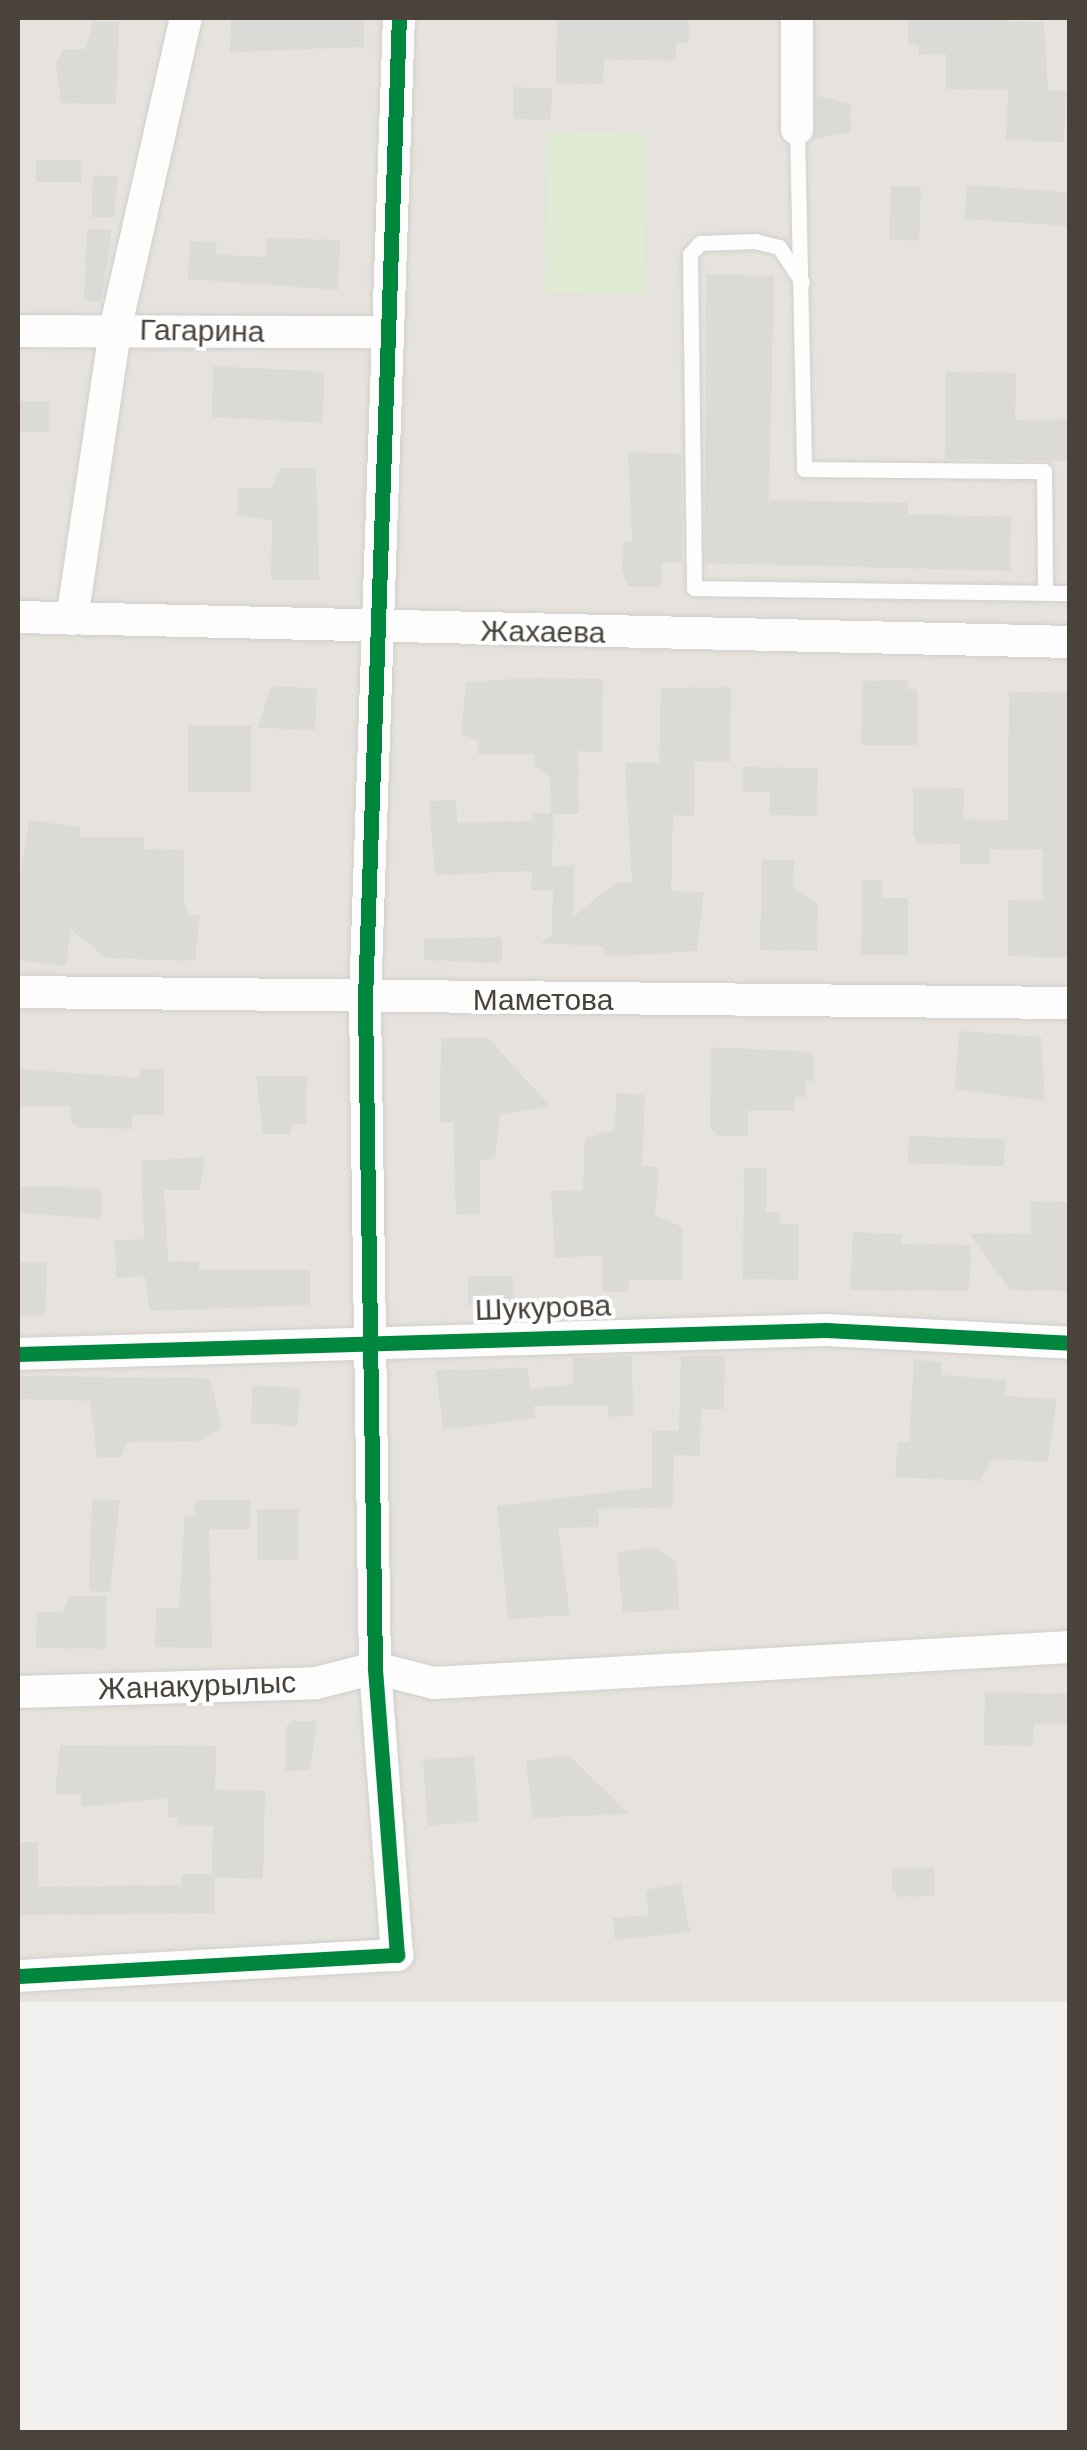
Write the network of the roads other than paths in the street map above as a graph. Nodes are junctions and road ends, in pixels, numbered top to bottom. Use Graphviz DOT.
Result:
graph roads {
  1 [pos="186,18"];
  2 [pos="400,18"];
  3 [pos="797,18"];
  4 [pos="797,130"];
  5 [pos="802,282"];
  6 [pos="115,330"];
  7 [pos="18,331"];
  8 [pos="386,332"];
  9 [pos="1044,592"];
  10 [pos="1070,593"];
  11 [pos="18,617"];
  12 [pos="72,619"];
  13 [pos="374,629"];
  14 [pos="1070,642"];
  15 [pos="18,992"];
  16 [pos="365,999"];
  17 [pos="1070,1003"];
  18 [pos="375,1340"];
  19 [pos="1070,1343"];
  20 [pos="18,1354"];
  21 [pos="1070,1647"];
  22 [pos="376,1668"];
  23 [pos="18,1692"];
  24 [pos="18,1976"];
  1 -- 6 [label="street"];
  2 -- 8 [label="street"];
  3 -- 4 [label="street"];
  4 -- 5 [label="lane"];
  5 -- 9 [label="lane"];
  5 -- 9 [label="lane"];
  6 -- 7 [label="street, Гагарина"];
  6 -- 8 [label="street, Гагарина"];
  6 -- 12 [label="street"];
  8 -- 13 [label="street"];
  9 -- 10 [label="lane"];
  11 -- 12 [label="street, Жахаева"];
  12 -- 13 [label="street, Жахаева"];
  13 -- 14 [label="street, Жахаева"];
  13 -- 16 [label="street"];
  15 -- 16 [label="street, Маметова"];
  16 -- 17 [label="street, Маметова"];
  16 -- 18 [label="street"];
  18 -- 19 [label="street, Шукурова"];
  18 -- 20 [label="street, Шукурова"];
  18 -- 22 [label="street"];
  21 -- 22 [label="street"];
  22 -- 23 [label="street, Жанакурылыс"];
  22 -- 24 [label="street"];
}
